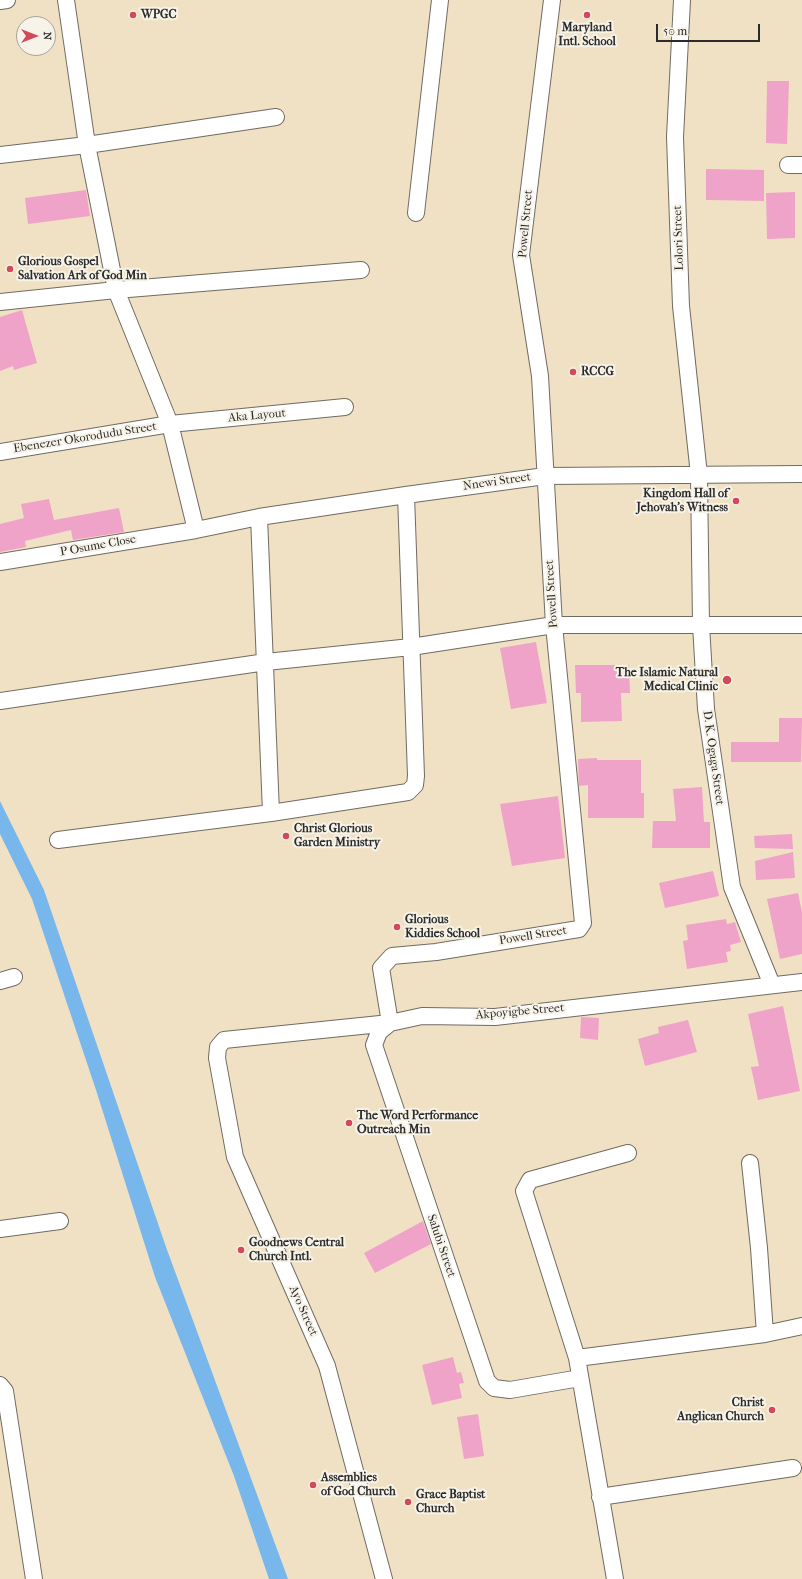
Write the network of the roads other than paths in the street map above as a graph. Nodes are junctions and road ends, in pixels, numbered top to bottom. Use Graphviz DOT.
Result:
graph roads {
  1 [pos="7,0"];
  2 [pos="66,0"];
  3 [pos="440,0"];
  4 [pos="552,0"];
  5 [pos="682,0"];
  6 [pos="0,1"];
  7 [pos="276,117"];
  8 [pos="87,145"];
  9 [pos="0,155"];
  10 [pos="416,213"];
  11 [pos="361,270"];
  12 [pos="116,290"];
  13 [pos="0,302"];
  14 [pos="345,407"];
  15 [pos="170,424"];
  16 [pos="0,452"];
  17 [pos="802,474"];
  18 [pos="699,475"];
  19 [pos="545,476"];
  20 [pos="406,494"];
  21 [pos="260,517"];
  22 [pos="196,530"];
  23 [pos="0,562"];
  24 [pos="554,625"];
  25 [pos="701,625"];
  26 [pos="802,625"];
  27 [pos="411,647"];
  28 [pos="266,662"];
  29 [pos="0,701"];
  30 [pos="271,813"];
  31 [pos="58,840"];
  32 [pos="802,982"];
  33 [pos="772,985"];
  34 [pos="390,1023"];
  35 [pos="218,1047"];
  36 [pos="628,1153"];
  37 [pos="750,1163"];
  38 [pos="60,1221"];
  39 [pos="0,1229"];
  40 [pos="802,1326"];
  41 [pos="765,1334"];
  42 [pos="577,1358"];
  43 [pos="580,1378"];
  44 [pos="0,1385"];
  45 [pos="793,1468"];
  46 [pos="600,1497"];
  47 [pos="34,1579"];
  48 [pos="384,1579"];
  49 [pos="615,1579"];
  1 -- 6 [label="street"];
  2 -- 8 [label="street"];
  3 -- 10 [label="street"];
  4 -- 19 [label="street, Powell Street"];
  5 -- 18 [label="street, Lolori Street"];
  7 -- 8 [label="street"];
  8 -- 9 [label="street"];
  8 -- 12 [label="street"];
  11 -- 12 [label="street"];
  12 -- 13 [label="street"];
  12 -- 15 [label="street"];
  14 -- 15 [label="street, Aka Layout"];
  15 -- 16 [label="street, Ebenezer Okorodudu Street"];
  15 -- 22 [label="street"];
  17 -- 18 [label="street, Nnewi Street"];
  18 -- 19 [label="street, Nnewi Street"];
  18 -- 25 [label="street, D. K. Ogaga Street"];
  19 -- 20 [label="street, Nnewi Street"];
  19 -- 24 [label="street, Powell Street"];
  20 -- 21 [label="street, Nnewi Street"];
  20 -- 27 [label="street"];
  21 -- 22 [label="street, Nnewi Street"];
  21 -- 28 [label="street"];
  22 -- 23 [label="street, P Osume Close"];
  24 -- 25 [label="street"];
  24 -- 27 [label="street"];
  24 -- 34 [label="street, Powell Street"];
  25 -- 26 [label="street"];
  25 -- 33 [label="street, D. K. Ogaga Street"];
  27 -- 28 [label="street"];
  27 -- 30 [label="street"];
  28 -- 29 [label="street"];
  28 -- 30 [label="street"];
  30 -- 31 [label="street"];
  32 -- 33 [label="street, Akpoyigbe Street"];
  33 -- 34 [label="street, Akpoyigbe Street"];
  34 -- 35 [label="street, Akpoyigbe Street"];
  34 -- 43 [label="street, Salubi Street"];
  35 -- 48 [label="street, Ayo Street"];
  36 -- 42 [label="street"];
  37 -- 41 [label="street"];
  38 -- 39 [label="street"];
  40 -- 41 [label="street"];
  41 -- 42 [label="street"];
  42 -- 43 [label="street"];
  43 -- 46 [label="street"];
  44 -- 47 [label="street"];
  45 -- 46 [label="street"];
  46 -- 49 [label="street"];
}
